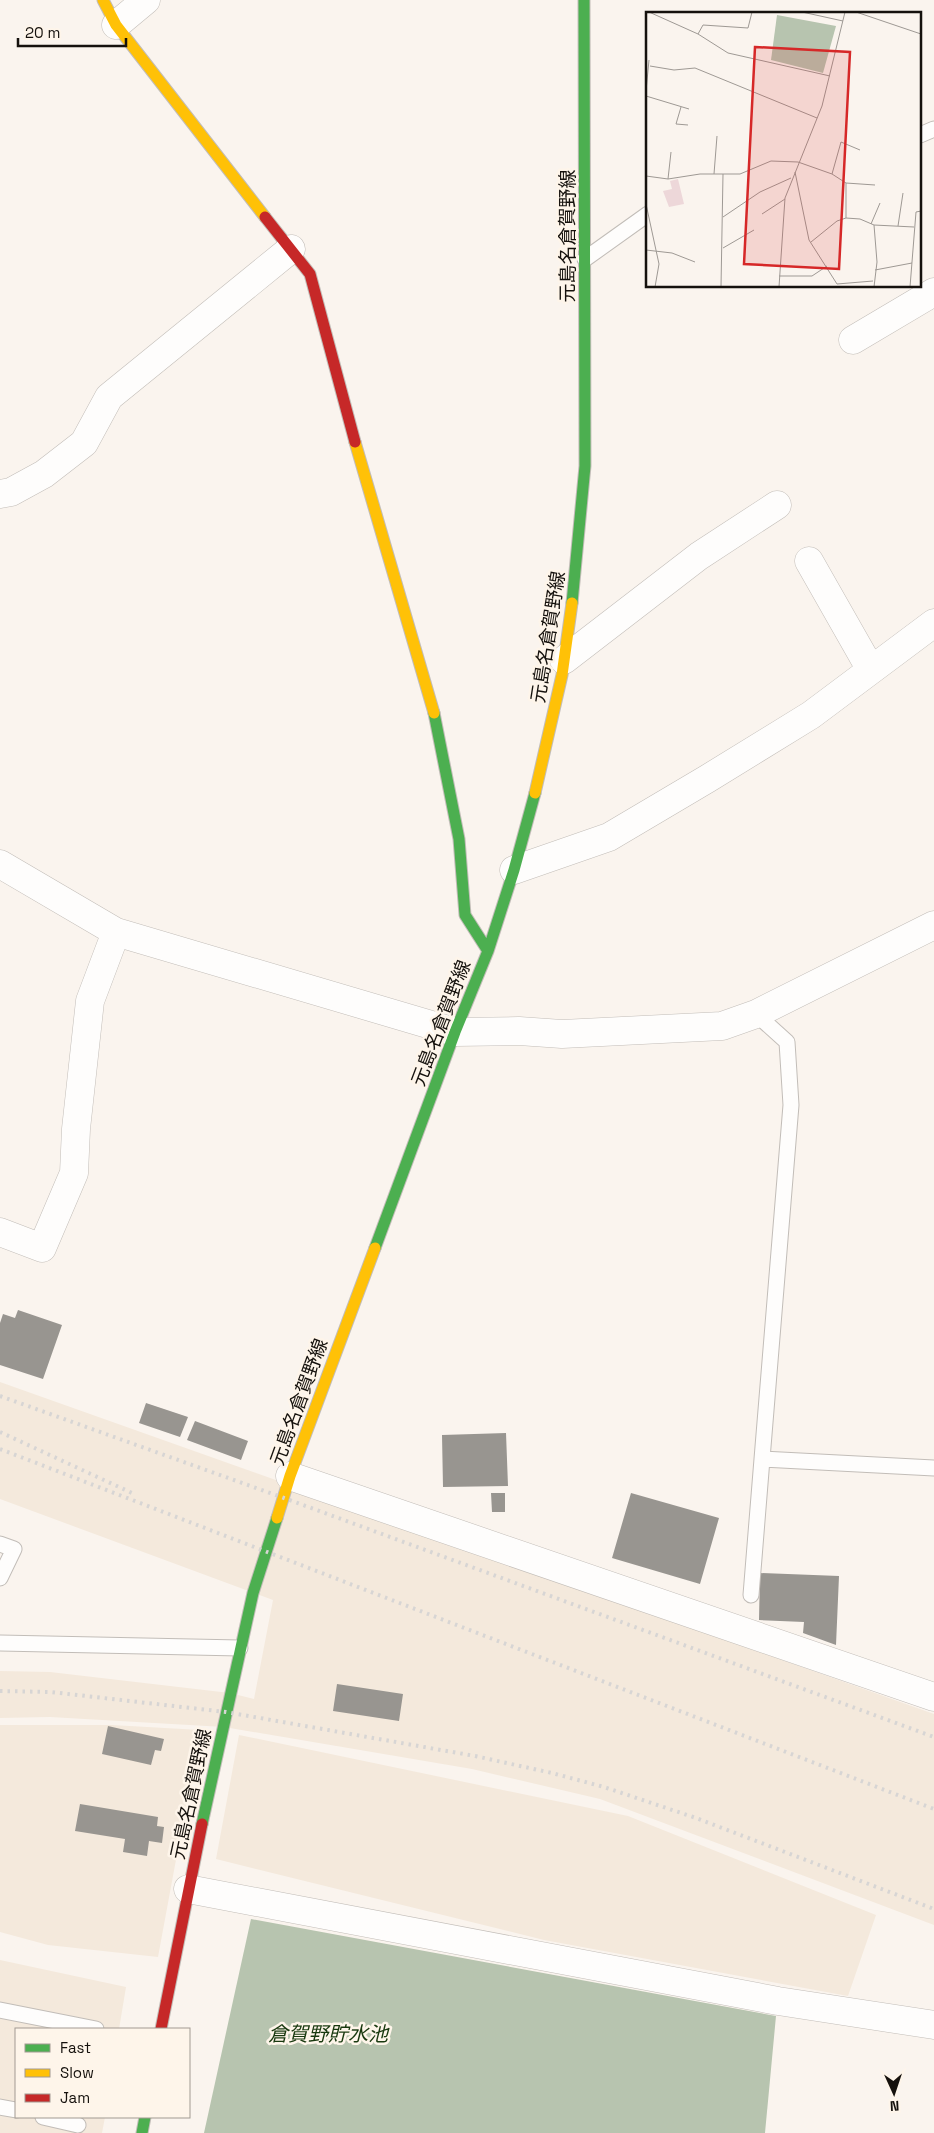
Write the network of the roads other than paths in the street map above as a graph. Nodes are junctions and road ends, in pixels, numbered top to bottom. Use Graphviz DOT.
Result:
graph roads {
  1 [pos="103,0"];
  2 [pos="146,0"];
  3 [pos="584,0"];
  4 [pos="116,25"];
  5 [pos="934,129"];
  6 [pos="922,134"];
  7 [pos="646,215"];
  8 [pos="290,250"];
  9 [pos="585,259"];
  10 [pos="934,292"];
  11 [pos="853,340"];
  12 [pos="0,494"];
  13 [pos="777,505"];
  14 [pos="809,561"];
  15 [pos="934,623"];
  16 [pos="564,660"];
  17 [pos="871,670"];
  18 [pos="0,864"];
  19 [pos="514,870"];
  20 [pos="934,925"];
  21 [pos="116,932"];
  22 [pos="488,951"];
  23 [pos="756,1014"];
  24 [pos="455,1032"];
  25 [pos="0,1232"];
  26 [pos="762,1459"];
  27 [pos="934,1468"];
  28 [pos="290,1476"];
  29 [pos="0,1544"];
  30 [pos="0,1578"];
  31 [pos="751,1595"];
  32 [pos="0,1643"];
  33 [pos="240,1648"];
  34 [pos="934,1697"];
  35 [pos="188,1889"];
  36 [pos="0,2010"];
  37 [pos="934,2025"];
  38 [pos="91,2028"];
  39 [pos="162,2028"];
  40 [pos="0,2107"];
  41 [pos="15,2110"];
  42 [pos="47,2118"];
  43 [pos="145,2118"];
  44 [pos="78,2125"];
  45 [pos="142,2133"];
  1 -- 4 [label="main road"];
  2 -- 4 [label="street"];
  3 -- 9 [label="main road, 元島名倉賀野線"];
  4 -- 8 [label="main road"];
  5 -- 6 [label="lane"];
  7 -- 9 [label="lane"];
  8 -- 12 [label="street"];
  8 -- 22 [label="main road"];
  9 -- 16 [label="main road, 元島名倉賀野線"];
  10 -- 11 [label="street"];
  13 -- 16 [label="street"];
  14 -- 17 [label="street"];
  15 -- 17 [label="street"];
  16 -- 19 [label="main road, 元島名倉賀野線"];
  17 -- 19 [label="street"];
  18 -- 21 [label="street"];
  19 -- 22 [label="main road, 元島名倉賀野線"];
  20 -- 23 [label="street"];
  21 -- 24 [label="street"];
  21 -- 25 [label="street"];
  22 -- 24 [label="main road, 元島名倉賀野線"];
  23 -- 24 [label="street"];
  23 -- 26 [label="lane"];
  24 -- 28 [label="main road, 元島名倉賀野線"];
  26 -- 27 [label="lane"];
  26 -- 31 [label="lane"];
  28 -- 33 [label="main road, 元島名倉賀野線"];
  28 -- 34 [label="street"];
  29 -- 30 [label="lane"];
  32 -- 33 [label="lane"];
  33 -- 35 [label="main road, 元島名倉賀野線"];
  35 -- 37 [label="street"];
  35 -- 39 [label="main road, 元島名倉賀野線"];
  36 -- 38 [label="lane"];
  40 -- 41 [label="lane"];
  42 -- 44 [label="lane"];
  43 -- 45 [label="main road"];
}
